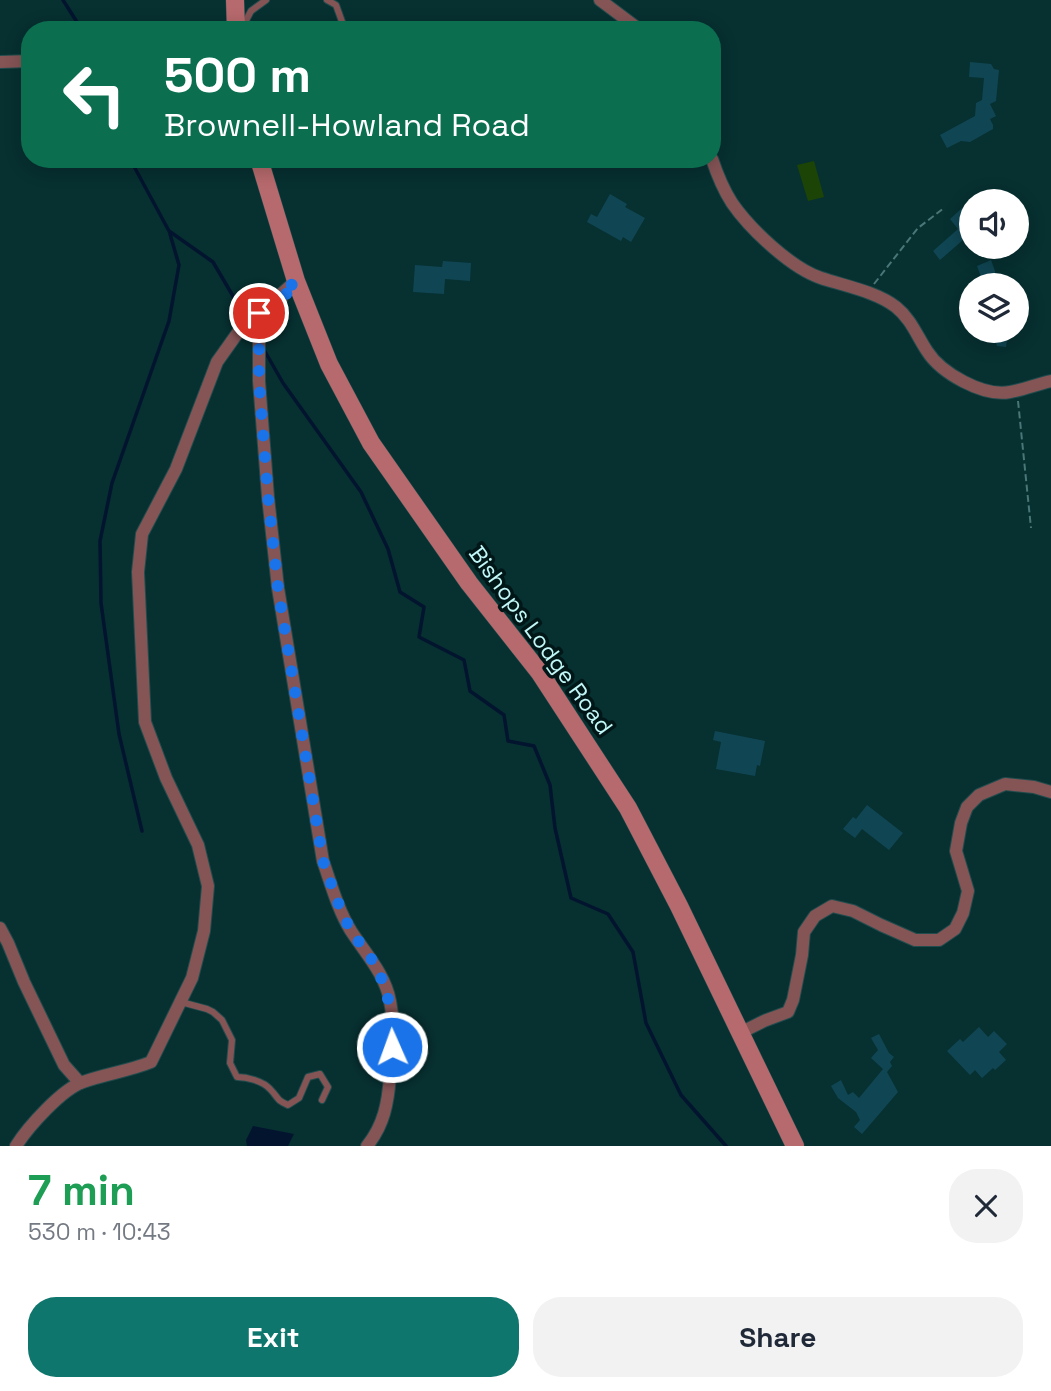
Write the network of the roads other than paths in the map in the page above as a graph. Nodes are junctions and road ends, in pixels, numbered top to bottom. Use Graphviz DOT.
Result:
graph roads {
  1 [pos="235,0"];
  2 [pos="265,0"];
  3 [pos="327,0"];
  4 [pos="600,0"];
  5 [pos="236,21"];
  6 [pos="246,21"];
  7 [pos="342,21"];
  8 [pos="628,21"];
  9 [pos="21,61"];
  10 [pos="0,62"];
  11 [pos="262,168"];
  12 [pos="715,168"];
  13 [pos="296,281"];
  14 [pos="1051,381"];
  15 [pos="1051,792"];
  16 [pos="0,928"];
  17 [pos="181,1002"];
  18 [pos="740,1032"];
  19 [pos="80,1083"];
  20 [pos="322,1100"];
  21 [pos="16,1146"];
  22 [pos="367,1146"];
  23 [pos="795,1146"];
  1 -- 5 [label="street"];
  2 -- 6 [label="lane"];
  3 -- 7 [label="lane"];
  4 -- 8 [label="street"];
  9 -- 10 [label="street"];
  11 -- 13 [label="street, Bishops Lodge Road"];
  12 -- 14 [label="street"];
  13 -- 17 [label="street"];
  13 -- 18 [label="street, Bishops Lodge Road"];
  13 -- 22 [label="street"];
  15 -- 18 [label="street"];
  16 -- 19 [label="street"];
  17 -- 19 [label="street"];
  17 -- 20 [label="lane"];
  18 -- 23 [label="street, Bishops Lodge Road"];
  19 -- 21 [label="street"];
}
